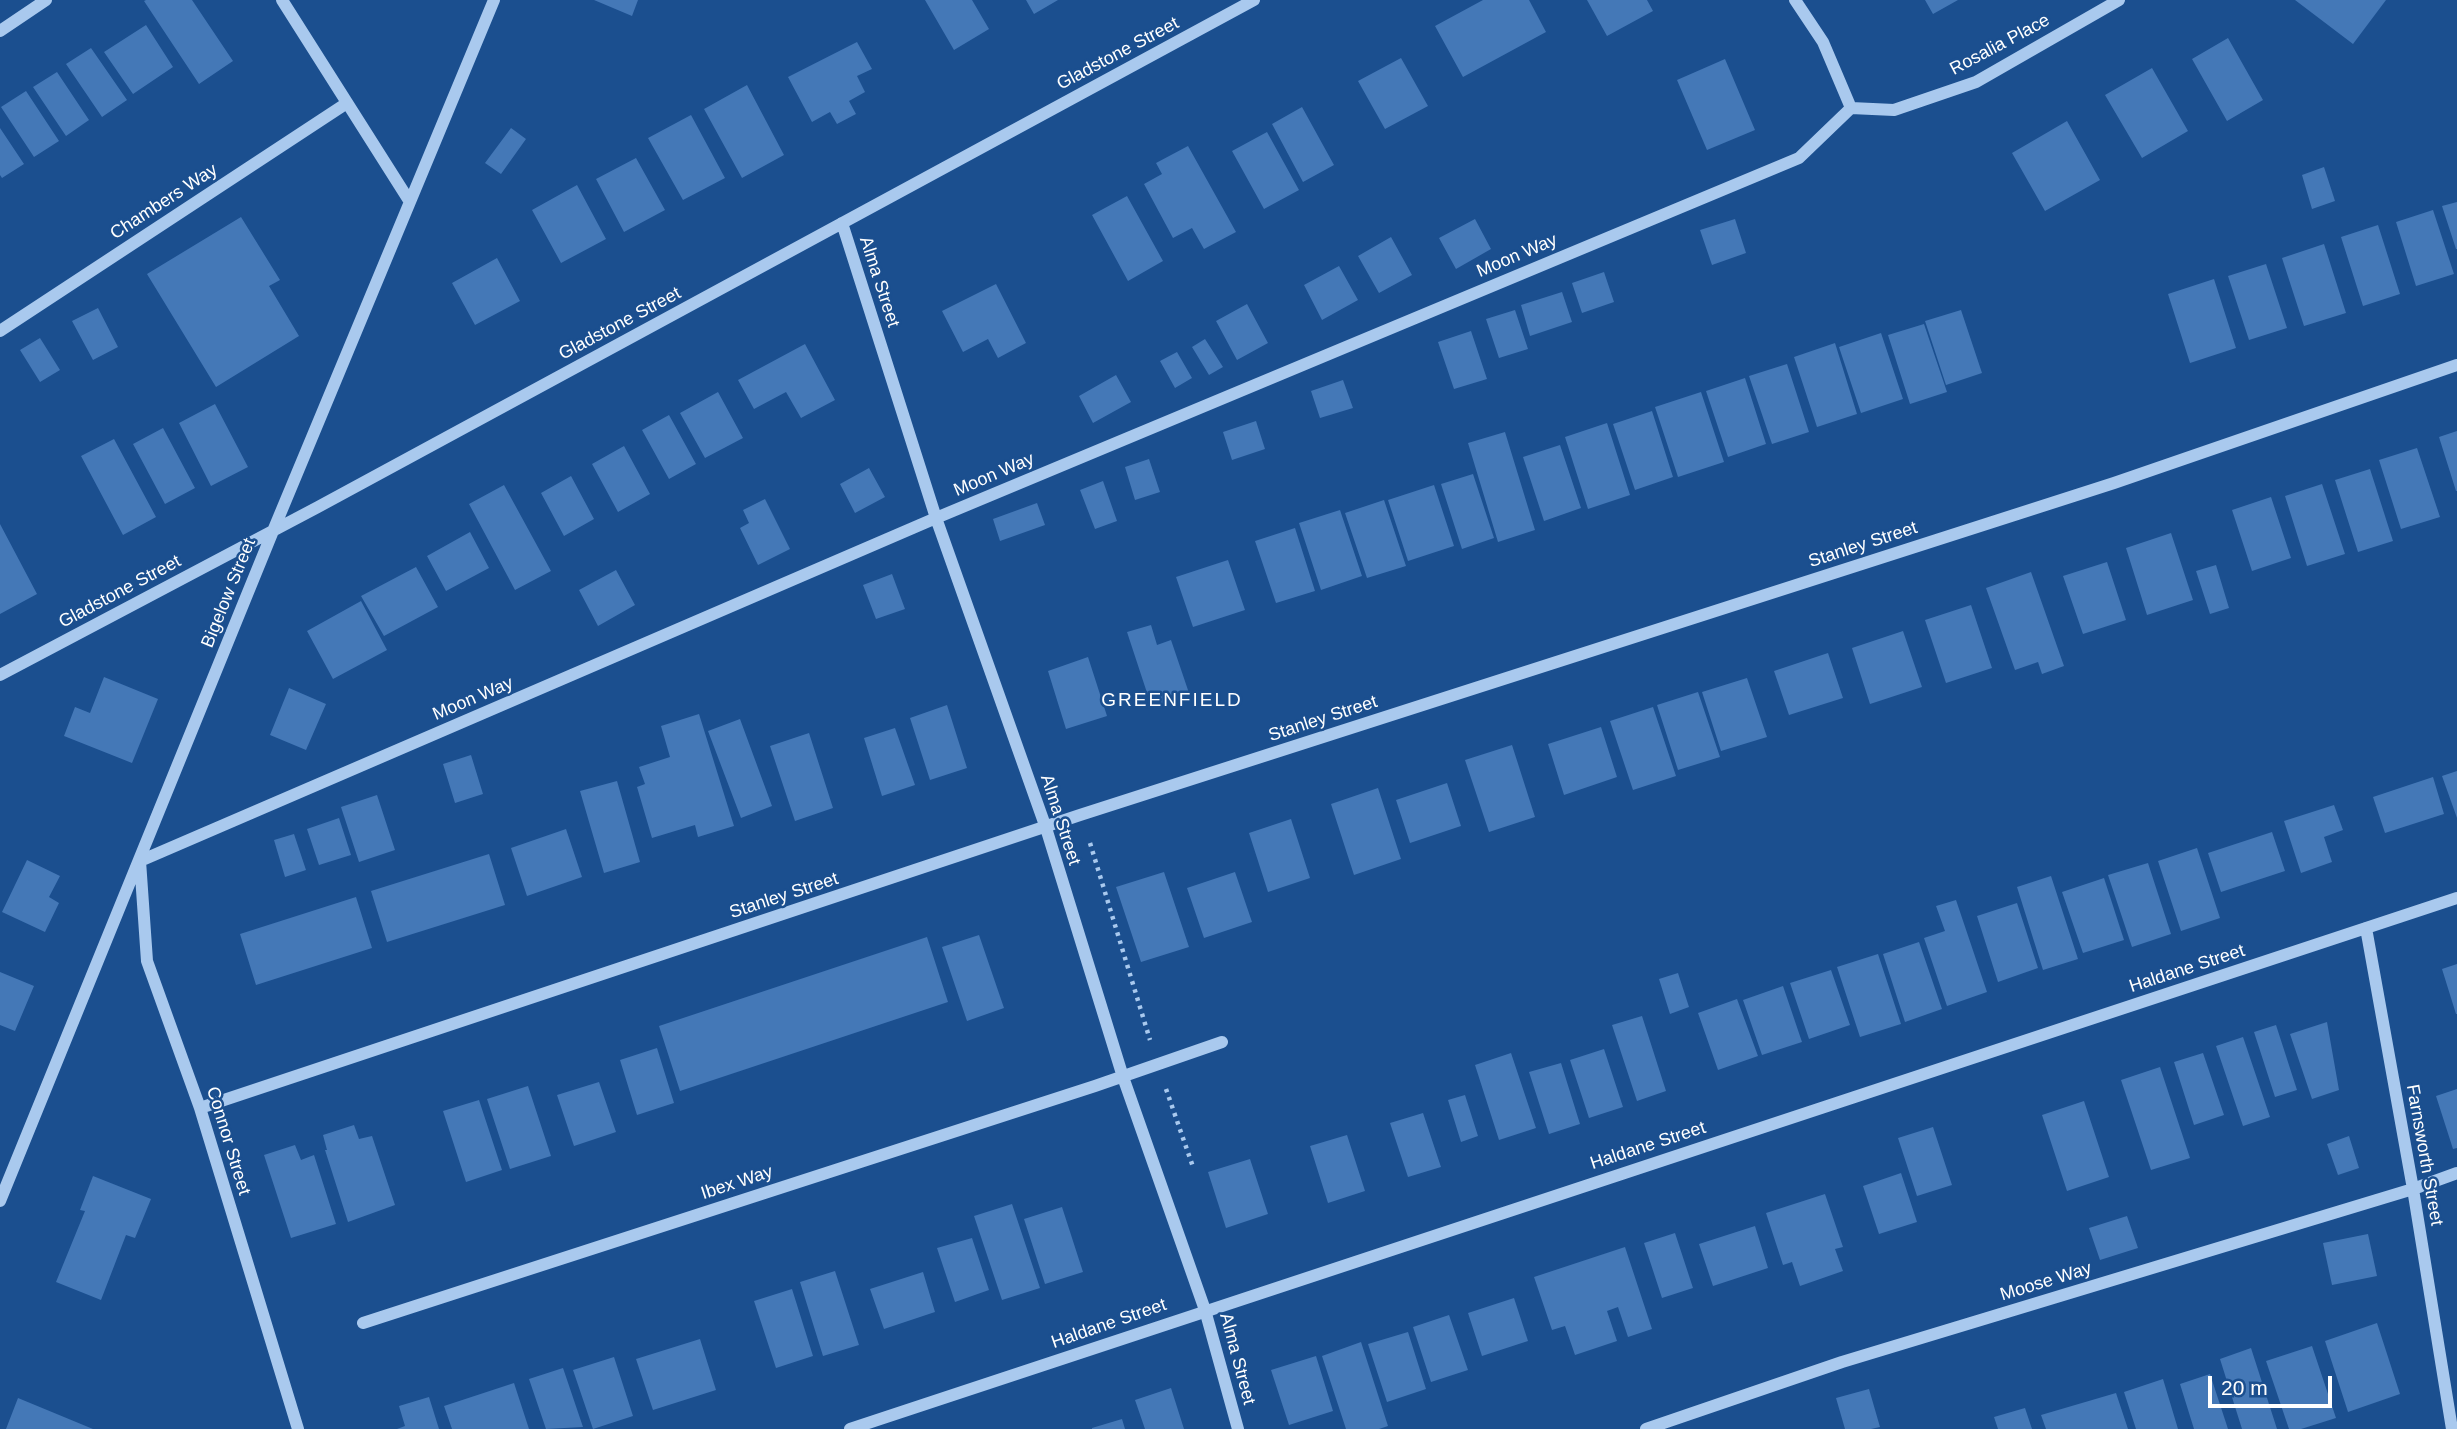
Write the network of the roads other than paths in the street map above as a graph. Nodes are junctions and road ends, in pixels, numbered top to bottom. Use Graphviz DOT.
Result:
graph roads {
  1 [pos="46,0"];
  2 [pos="282,0"];
  3 [pos="494,0"];
  4 [pos="1254,0"];
  5 [pos="1795,0"];
  6 [pos="2119,0"];
  7 [pos="0,31"];
  8 [pos="347,103"];
  9 [pos="1851,108"];
  10 [pos="410,202"];
  11 [pos="842,223"];
  12 [pos="0,331"];
  13 [pos="2457,365"];
  14 [pos="936,518"];
  15 [pos="273,531"];
  16 [pos="0,675"];
  17 [pos="1045,828"];
  18 [pos="140,861"];
  19 [pos="2457,898"];
  20 [pos="2366,928"];
  21 [pos="1222,1042"];
  22 [pos="1123,1077"];
  23 [pos="200,1108"];
  24 [pos="2457,1173"];
  25 [pos="2413,1189"];
  26 [pos="0,1201"];
  27 [pos="1205,1310"];
  28 [pos="363,1322"];
  29 [pos="298,1429"];
  30 [pos="850,1429"];
  31 [pos="1238,1429"];
  32 [pos="1646,1429"];
  33 [pos="2452,1429"];
  1 -- 7 [label="street"];
  2 -- 8 [label="street"];
  3 -- 10 [label="street, Bigelow Street"];
  4 -- 11 [label="street, Gladstone Street"];
  5 -- 9 [label="street"];
  6 -- 9 [label="street, Rosalia Place"];
  8 -- 10 [label="street"];
  8 -- 12 [label="street, Chambers Way"];
  9 -- 14 [label="street, Moon Way"];
  10 -- 15 [label="street, Bigelow Street"];
  11 -- 14 [label="street, Alma Street"];
  11 -- 15 [label="street, Gladstone Street"];
  13 -- 17 [label="street, Stanley Street"];
  14 -- 17 [label="street, Alma Street"];
  14 -- 18 [label="street, Moon Way"];
  15 -- 16 [label="street, Gladstone Street"];
  15 -- 18 [label="street, Bigelow Street"];
  17 -- 22 [label="street, Alma Street"];
  17 -- 23 [label="street, Stanley Street"];
  18 -- 23 [label="street, Connor Street"];
  18 -- 26 [label="street, Bigelow Street"];
  19 -- 20 [label="street, Haldane Street"];
  20 -- 25 [label="street, Farnsworth Street"];
  20 -- 27 [label="street, Haldane Street"];
  21 -- 22 [label="street, Ibex Way"];
  22 -- 27 [label="street, Alma Street"];
  22 -- 28 [label="street, Ibex Way"];
  23 -- 29 [label="street, Connor Street"];
  24 -- 25 [label="street, Moose Way"];
  25 -- 32 [label="street, Moose Way"];
  25 -- 33 [label="street, Farnsworth Street"];
  27 -- 30 [label="street, Haldane Street"];
  27 -- 31 [label="street, Alma Street"];
}
